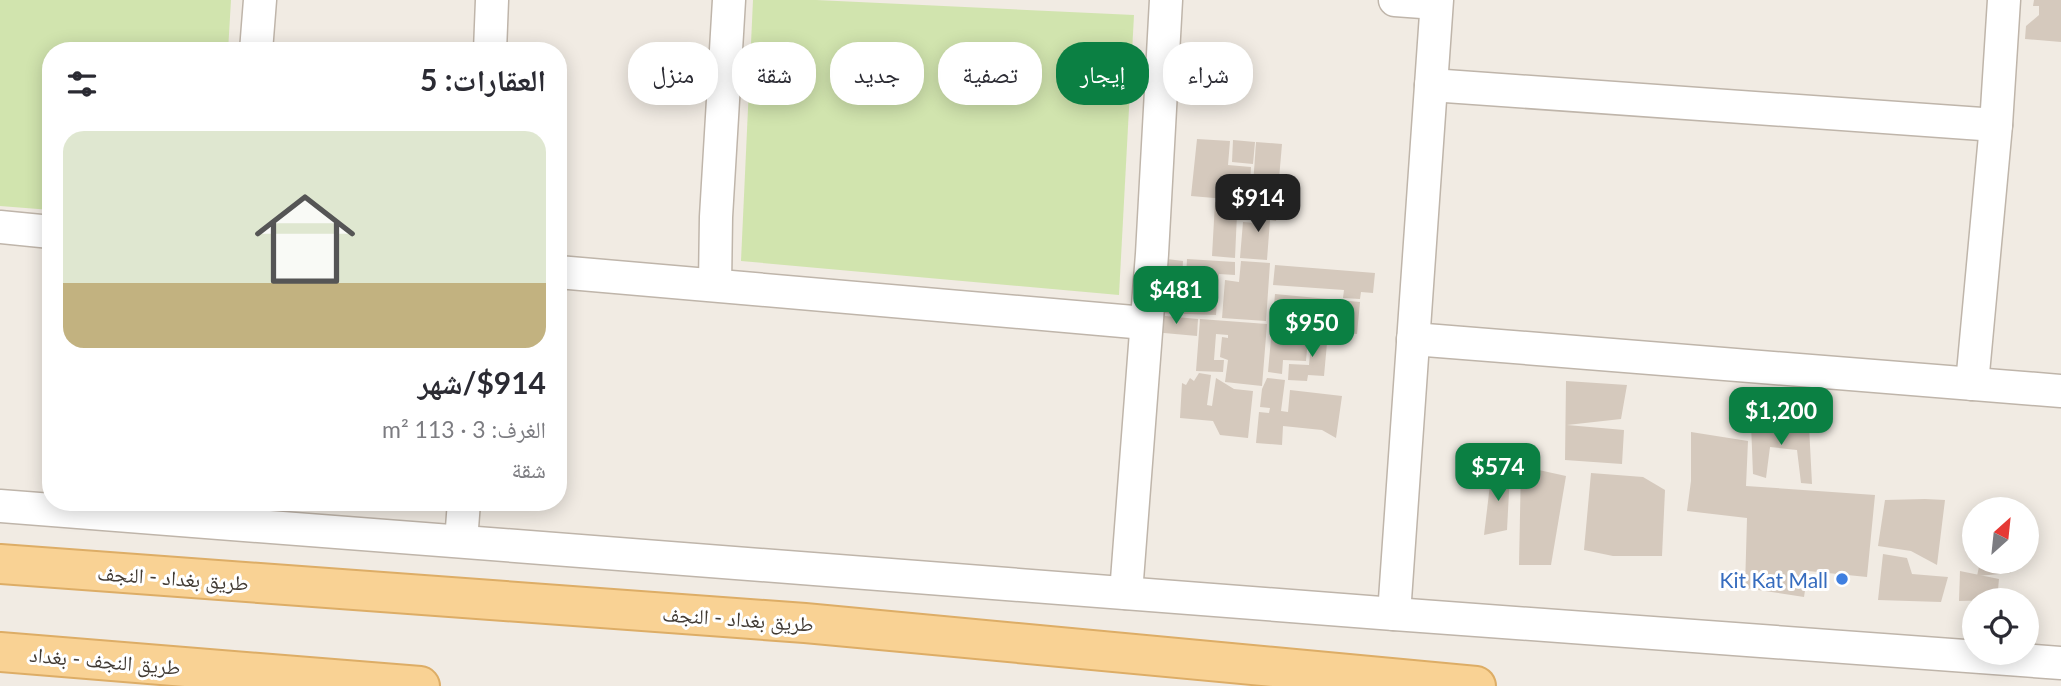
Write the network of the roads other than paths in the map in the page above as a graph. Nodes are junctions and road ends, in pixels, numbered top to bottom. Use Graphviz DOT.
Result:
graph roads {
  1 [pos="260,0"];
  2 [pos="492,0"];
  3 [pos="729,0"];
  4 [pos="1166,0"];
  5 [pos="1395,0"];
  6 [pos="2004,0"];
  7 [pos="1437,1"];
  8 [pos="257,42"];
  9 [pos="490,42"];
  10 [pos="1431,85"];
  11 [pos="1996,125"];
  12 [pos="0,227"];
  13 [pos="42,231"];
  14 [pos="567,273"];
  15 [pos="715,285"];
  16 [pos="1145,323"];
  17 [pos="1413,339"];
  18 [pos="1972,384"];
  19 [pos="2061,391"];
  20 [pos="0,506"];
  21 [pos="42,509"];
  22 [pos="66,511"];
  23 [pos="463,511"];
  24 [pos="461,541"];
  25 [pos="0,564"];
  26 [pos="1126,593"];
  27 [pos="1394,614"];
  28 [pos="0,652"];
  29 [pos="2061,663"];
  30 [pos="1187,672"];
  31 [pos="1331,679"];
  32 [pos="420,686"];
  33 [pos="1476,686"];
  1 -- 8 [label="street"];
  2 -- 9 [label="street"];
  3 -- 15 [label="street"];
  4 -- 16 [label="street"];
  5 -- 7 [label="street"];
  6 -- 11 [label="street"];
  7 -- 10 [label="street"];
  10 -- 11 [label="street"];
  10 -- 17 [label="street"];
  11 -- 18 [label="street"];
  12 -- 13 [label="street"];
  14 -- 15 [label="street"];
  15 -- 16 [label="street"];
  16 -- 26 [label="street"];
  17 -- 18 [label="street"];
  17 -- 27 [label="street"];
  18 -- 19 [label="street"];
  20 -- 21 [label="street"];
  22 -- 24 [label="street"];
  23 -- 24 [label="street"];
  24 -- 26 [label="street"];
  25 -- 30 [label="main road, طريق بغداد - النجف"];
  26 -- 27 [label="street"];
  27 -- 29 [label="street"];
  28 -- 32 [label="main road, طريق النجف - بغداد"];
  30 -- 31 [label="main road, طريق بغداد - النجف"];
  31 -- 33 [label="main road, طريق بغداد - النجف"];
}
